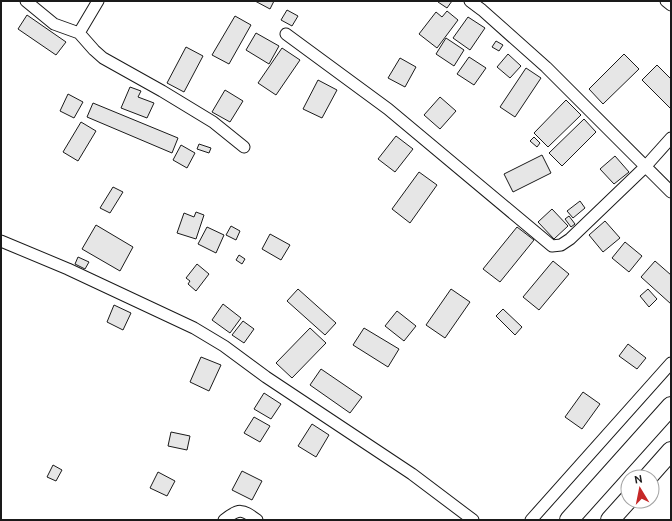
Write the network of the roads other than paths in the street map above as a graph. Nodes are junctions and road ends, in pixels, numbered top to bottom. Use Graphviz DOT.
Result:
graph roads {
  1 [pos="26,1"];
  2 [pos="98,1"];
  3 [pos="470,1"];
  4 [pos="666,1"];
  5 [pos="671,5"];
  6 [pos="79,33"];
  7 [pos="286,34"];
  8 [pos="671,138"];
  9 [pos="244,147"];
  10 [pos="646,167"];
  11 [pos="671,192"];
  12 [pos="1,241"];
  13 [pos="671,363"];
  14 [pos="671,406"];
  15 [pos="671,451"];
  16 [pos="655,469"];
  17 [pos="620,509"];
  18 [pos="224,520"];
  19 [pos="257,520"];
  20 [pos="473,520"];
  21 [pos="531,520"];
  22 [pos="569,520"];
  23 [pos="610,520"];
  1 -- 6 [label="street"];
  2 -- 6 [label="street"];
  3 -- 10 [label="street"];
  4 -- 5 [label="street"];
  6 -- 9 [label="street"];
  7 -- 10 [label="street"];
  8 -- 10 [label="street"];
  10 -- 11 [label="street"];
  12 -- 20 [label="street"];
  13 -- 21 [label="street"];
  14 -- 22 [label="highway"];
  15 -- 16 [label="highway"];
  17 -- 23 [label="highway"];
  18 -- 19 [label="street"];
}
